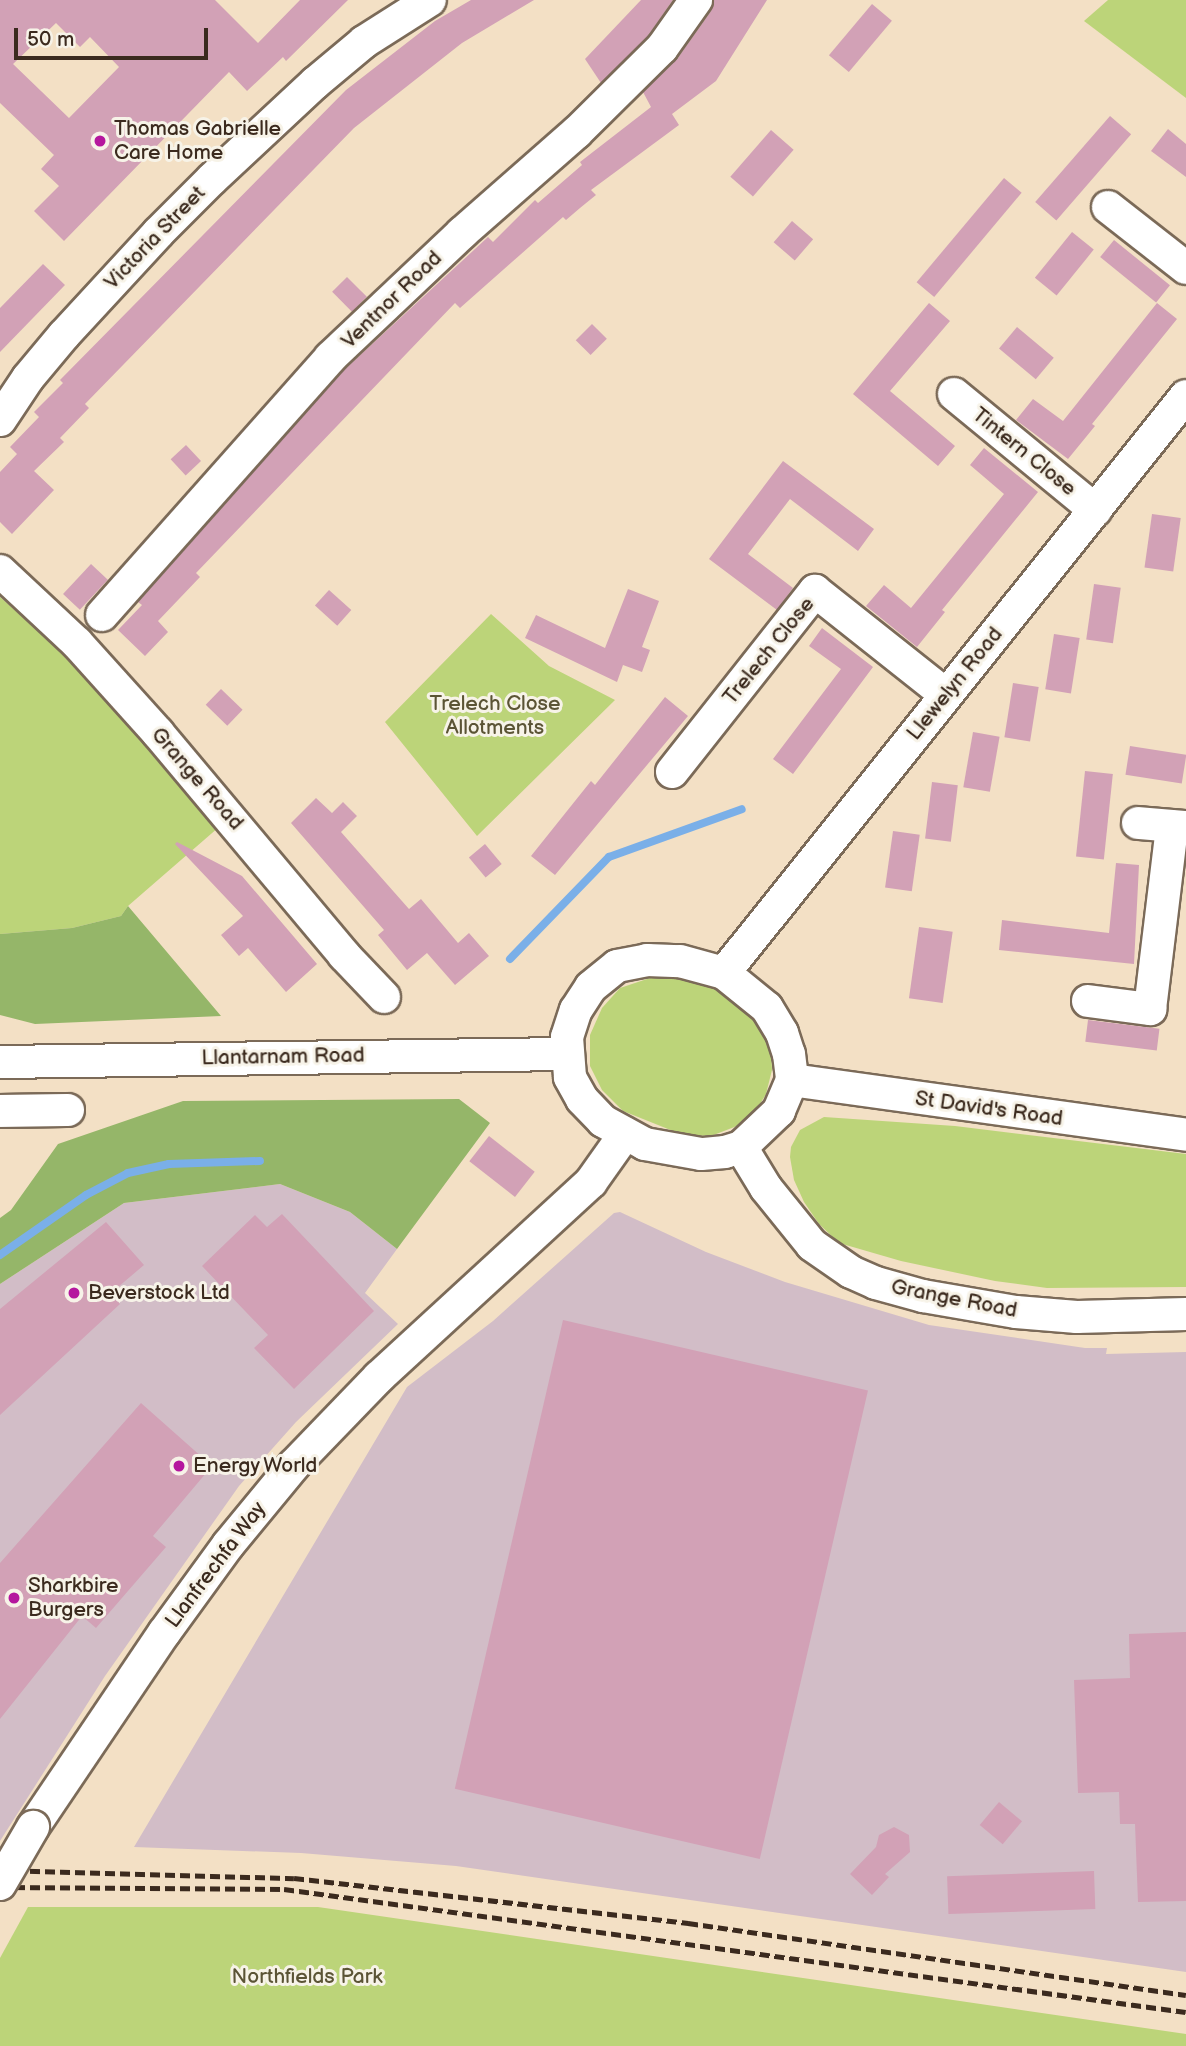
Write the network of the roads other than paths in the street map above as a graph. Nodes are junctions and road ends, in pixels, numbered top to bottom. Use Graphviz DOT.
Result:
graph roads {
  1 [pos="696,0"];
  2 [pos="415,3"];
  3 [pos="1108,207"];
  4 [pos="1186,268"];
  5 [pos="954,394"];
  6 [pos="1186,396"];
  7 [pos="0,420"];
  8 [pos="1095,510"];
  9 [pos="0,571"];
  10 [pos="102,615"];
  11 [pos="946,695"];
  12 [pos="671,772"];
  13 [pos="1139,822"];
  14 [pos="1179,827"];
  15 [pos="724,973"];
  16 [pos="384,996"];
  17 [pos="1088,1002"];
  18 [pos="567,1054"];
  19 [pos="0,1062"];
  20 [pos="792,1080"];
  21 [pos="68,1110"];
  22 [pos="0,1111"];
  23 [pos="625,1134"];
  24 [pos="1186,1135"];
  25 [pos="741,1147"];
  26 [pos="1186,1314"];
  27 [pos="0,1884"];
  1 -- 10 [label="street, Ventnor Road"];
  2 -- 7 [label="street, Victoria Street"];
  3 -- 4 [label="street"];
  5 -- 8 [label="street, Tintern Close"];
  6 -- 8 [label="street, Llewelyn Road"];
  8 -- 11 [label="street, Llewelyn Road"];
  9 -- 16 [label="street, Grange Road"];
  11 -- 12 [label="street, Trelech Close"];
  11 -- 15 [label="street, Llewelyn Road"];
  13 -- 14 [label="street"];
  14 -- 17 [label="street"];
  15 -- 18 [label="street"];
  15 -- 20 [label="street"];
  18 -- 19 [label="street, Llantarnam Road"];
  18 -- 23 [label="street"];
  20 -- 24 [label="street, St David's Road"];
  20 -- 25 [label="street"];
  21 -- 22 [label="street"];
  23 -- 25 [label="street"];
  23 -- 27 [label="street, Llanfrechfa Way, bridge"];
  25 -- 26 [label="street, Grange Road"];
}
